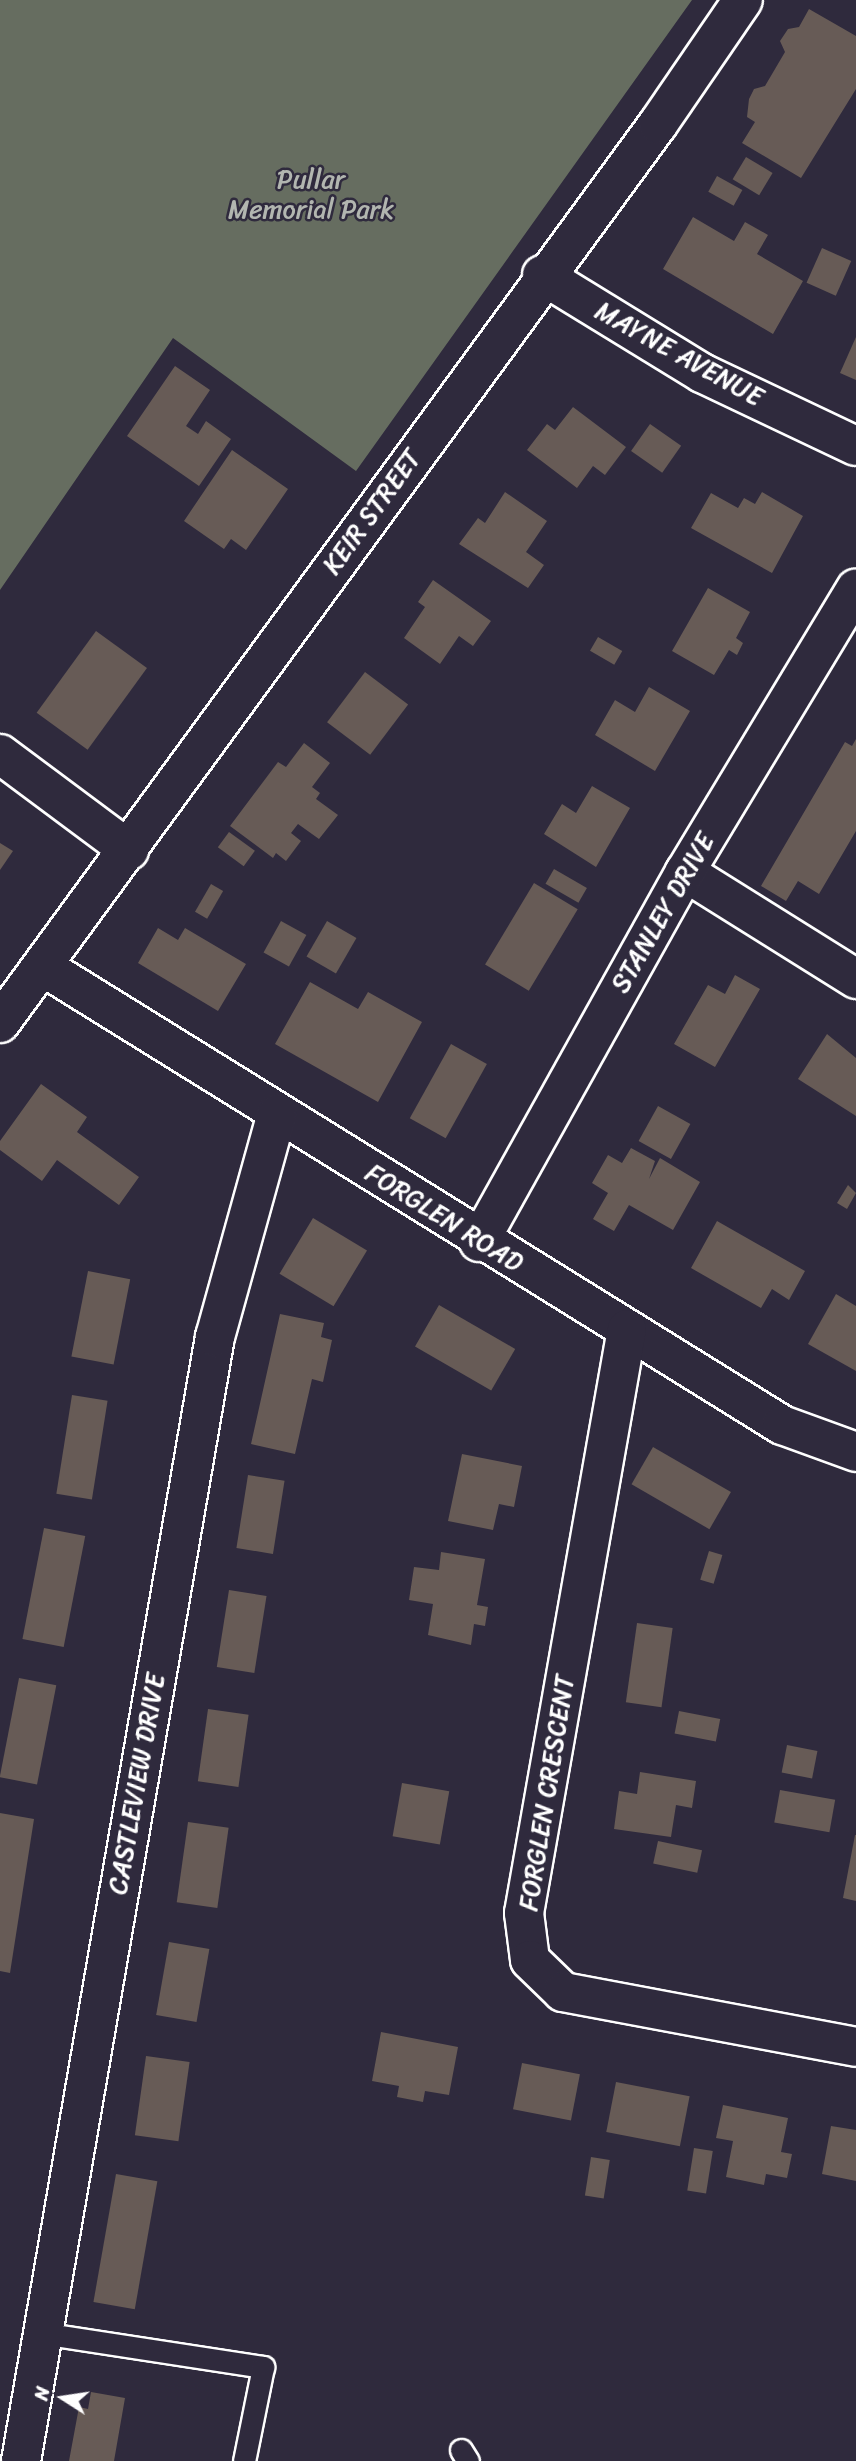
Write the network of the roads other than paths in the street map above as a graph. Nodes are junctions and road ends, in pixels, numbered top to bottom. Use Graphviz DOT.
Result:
graph roads {
  1 [pos="743,0"];
  2 [pos="542,275"];
  3 [pos="856,446"];
  4 [pos="856,589"];
  5 [pos="0,754"];
  6 [pos="129,850"];
  7 [pos="685,872"];
  8 [pos="42,965"];
  9 [pos="856,979"];
  10 [pos="0,1023"];
  11 [pos="277,1113"];
  12 [pos="479,1242"];
  13 [pos="627,1329"];
  14 [pos="856,1452"];
  15 [pos="856,2047"];
  16 [pos="41,2333"];
  17 [pos="21,2461"];
  18 [pos="244,2461"];
  1 -- 2 [label="street, KEIR STREET"];
  2 -- 3 [label="street, MAYNE AVENUE"];
  2 -- 6 [label="street, KEIR STREET"];
  4 -- 7 [label="street, STANLEY DRIVE"];
  5 -- 6 [label="street"];
  6 -- 8 [label="street, KEIR STREET"];
  7 -- 9 [label="street"];
  7 -- 12 [label="street, STANLEY DRIVE"];
  8 -- 10 [label="street, KEIR STREET"];
  8 -- 11 [label="street, FORGLEN ROAD"];
  11 -- 12 [label="street, FORGLEN ROAD"];
  11 -- 16 [label="street, CASTLEVIEW DRIVE"];
  12 -- 13 [label="street, FORGLEN ROAD"];
  13 -- 14 [label="street, FORGLEN ROAD"];
  13 -- 15 [label="street, FORGLEN CRESCENT"];
  16 -- 17 [label="street, CASTLEVIEW DRIVE"];
  16 -- 18 [label="lane"];
}
